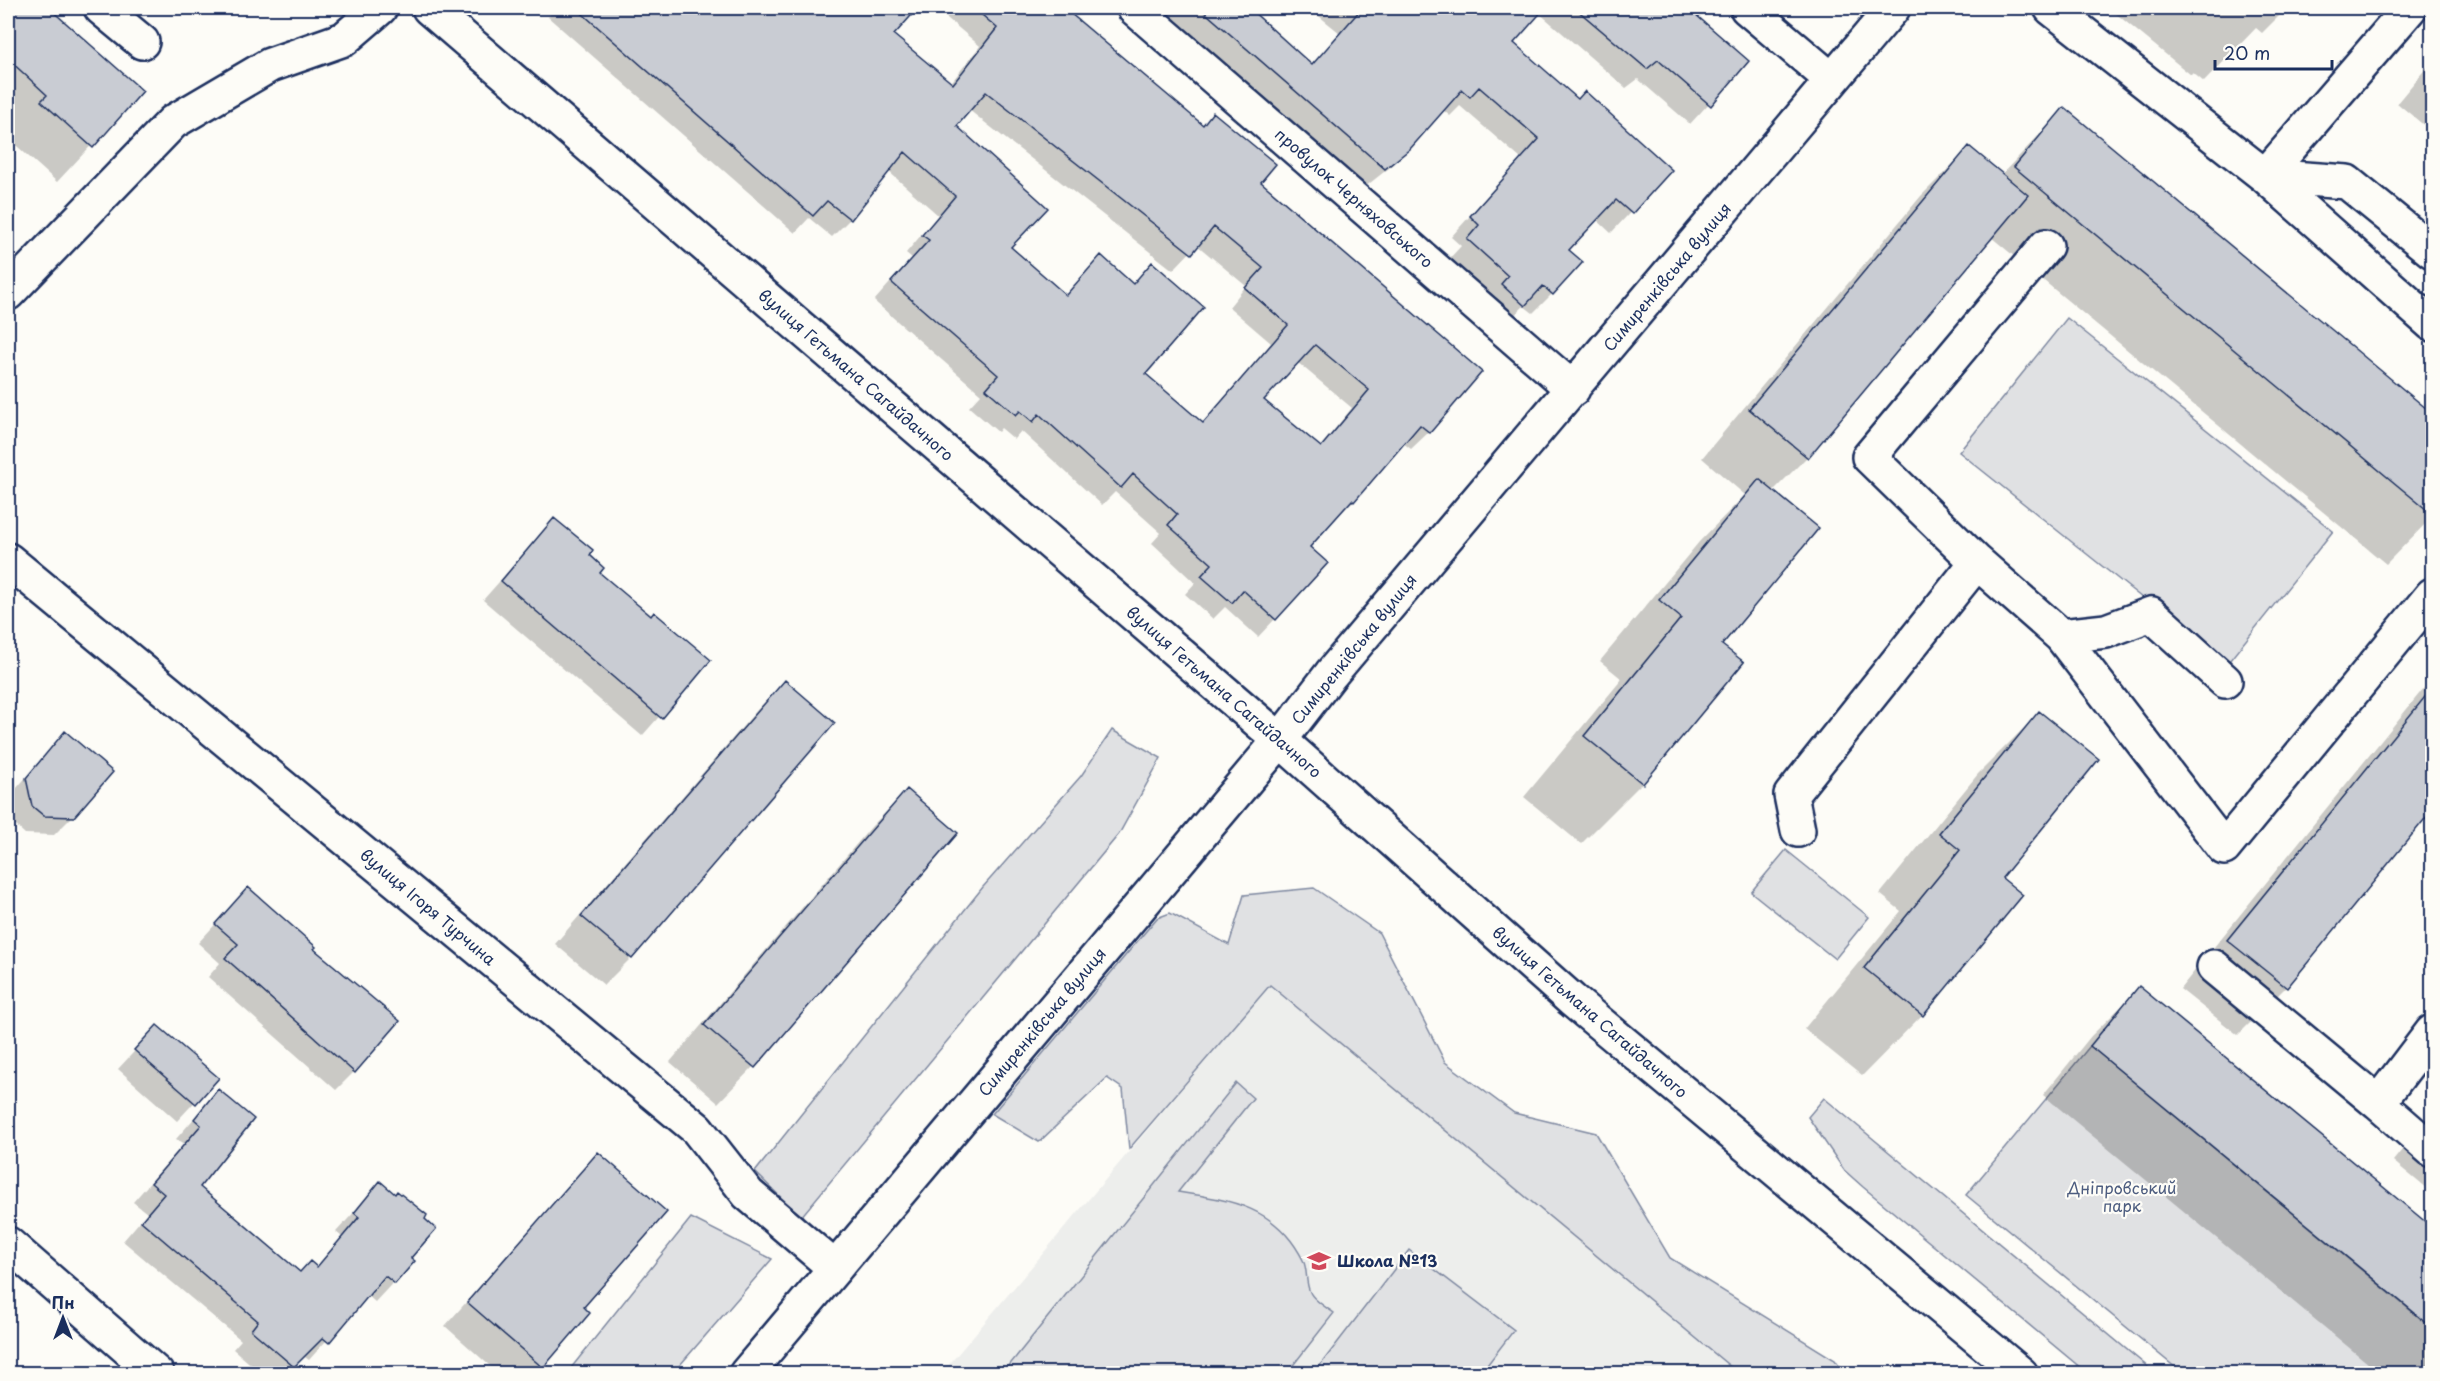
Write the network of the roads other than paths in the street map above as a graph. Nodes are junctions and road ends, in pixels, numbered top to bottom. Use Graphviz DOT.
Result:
graph roads {
  1 [pos="101,8"];
  2 [pos="380,8"];
  3 [pos="1134,8"];
  4 [pos="1747,8"];
  5 [pos="1893,8"];
  6 [pos="2051,8"];
  7 [pos="2410,8"];
  8 [pos="436,10"];
  9 [pos="142,42"];
  10 [pos="1832,80"];
  11 [pos="2265,176"];
  12 [pos="2046,246"];
  13 [pos="2433,251"];
  14 [pos="8,293"];
  15 [pos="2433,324"];
  16 [pos="1573,389"];
  17 [pos="8,560"];
  18 [pos="1977,562"];
  19 [pos="2433,595"];
  20 [pos="2061,636"];
  21 [pos="2225,681"];
  22 [pos="1280,740"];
  23 [pos="1798,830"];
  24 [pos="2214,967"];
  25 [pos="2433,1032"];
  26 [pos="2378,1103"];
  27 [pos="2433,1150"];
  28 [pos="8,1244"];
  29 [pos="835,1268"];
  30 [pos="157,1374"];
  31 [pos="746,1374"];
  32 [pos="2021,1374"];
  1 -- 9 [label="street"];
  2 -- 14 [label="street"];
  3 -- 16 [label="street, провулок Черняховського"];
  4 -- 10 [label="street"];
  5 -- 10 [label="street, Симиренківська вулиця"];
  6 -- 11 [label="street"];
  7 -- 11 [label="street"];
  8 -- 22 [label="street, вулиця Гетьмана Сагайдачного"];
  10 -- 16 [label="street, Симиренківська вулиця"];
  11 -- 13 [label="street"];
  11 -- 15 [label="street"];
  12 -- 18 [label="street"];
  16 -- 22 [label="street, Симиренківська вулиця"];
  17 -- 29 [label="street, вулиця Ігоря Турчина"];
  18 -- 20 [label="street"];
  18 -- 23 [label="street"];
  19 -- 20 [label="street"];
  20 -- 21 [label="street"];
  22 -- 29 [label="street, Симиренківська вулиця"];
  22 -- 32 [label="street, вулиця Гетьмана Сагайдачного"];
  24 -- 26 [label="street"];
  25 -- 26 [label="street"];
  26 -- 27 [label="street"];
  28 -- 30 [label="street"];
  29 -- 31 [label="street, Симиренківська вулиця"];
}
